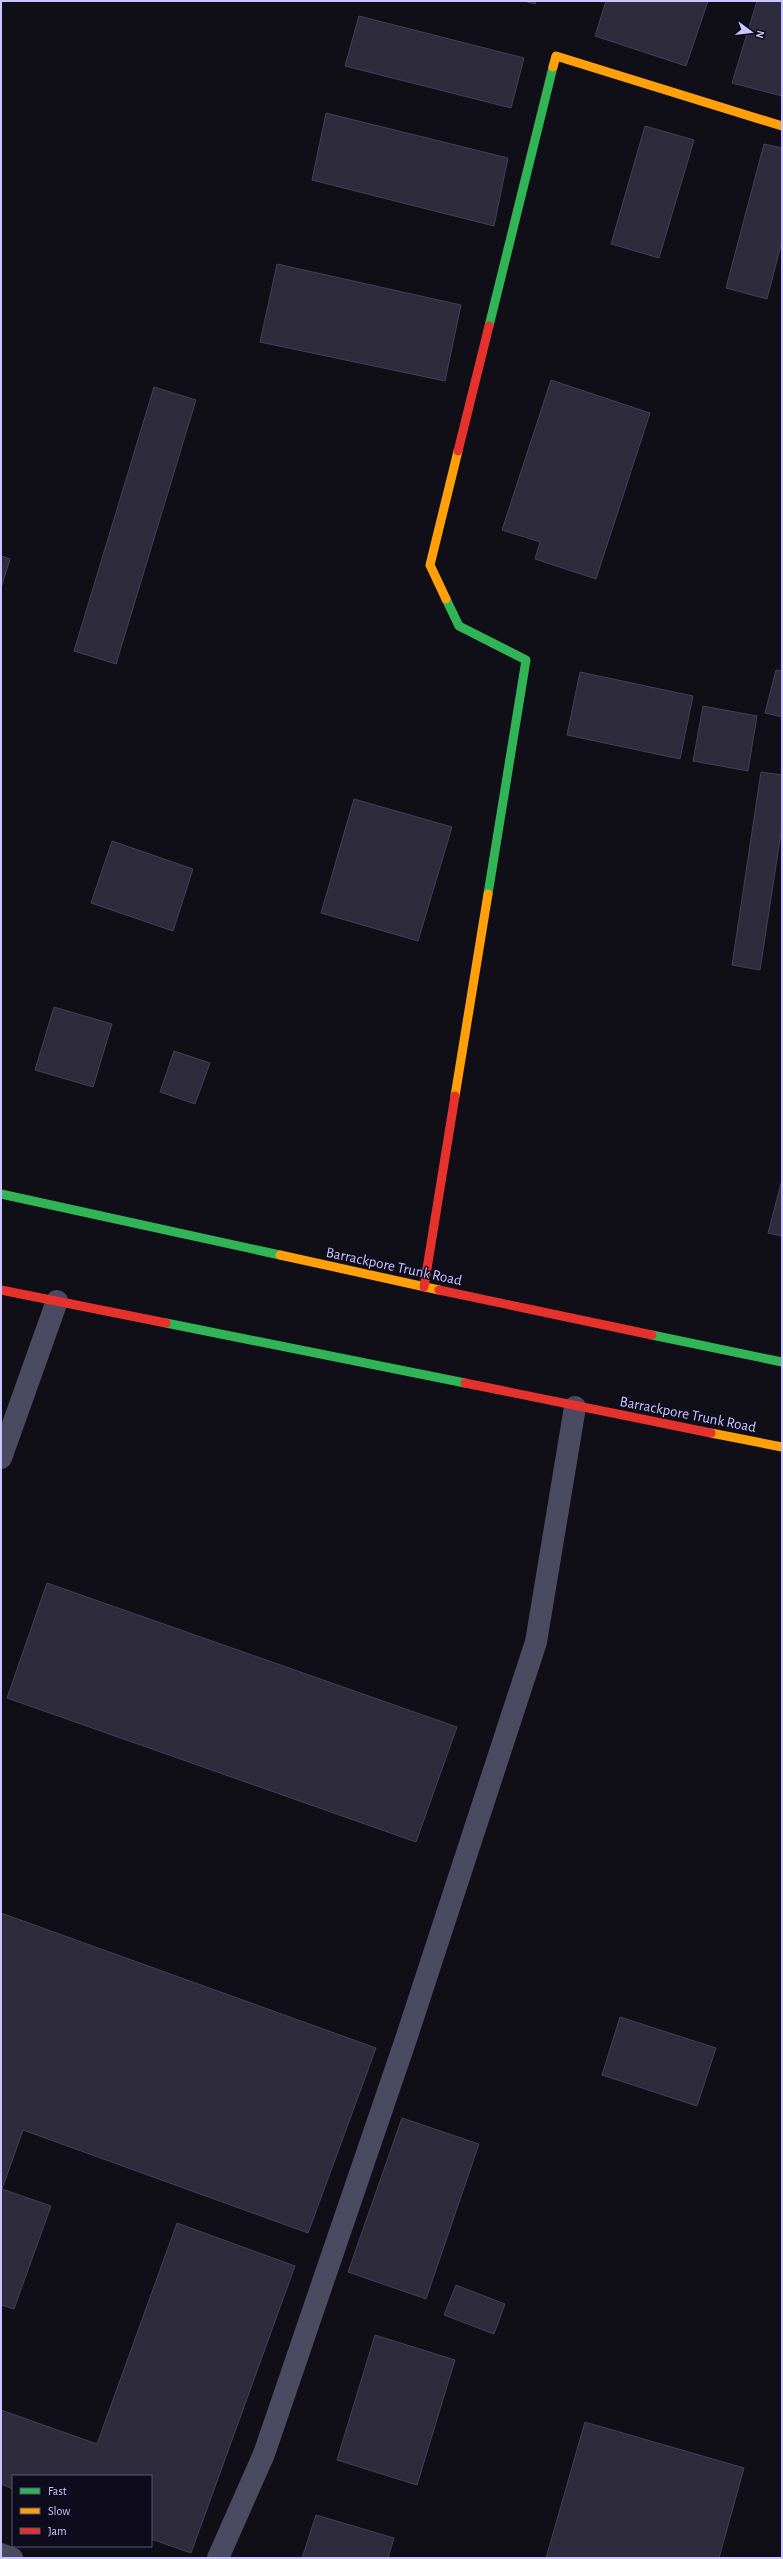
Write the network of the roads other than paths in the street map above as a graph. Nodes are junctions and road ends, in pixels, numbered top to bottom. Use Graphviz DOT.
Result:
graph roads {
  1 [pos="782,126"];
  2 [pos="1,1194"];
  3 [pos="424,1287"];
  4 [pos="1,1290"];
  5 [pos="57,1301"];
  6 [pos="782,1362"];
  7 [pos="575,1407"];
  8 [pos="782,1447"];
  9 [pos="1,1458"];
  10 [pos="1,2554"];
  11 [pos="12,2558"];
  12 [pos="218,2558"];
  1 -- 3 [label="main road"];
  2 -- 3 [label="main road, Barrackpore Trunk Road"];
  3 -- 6 [label="main road, Barrackpore Trunk Road"];
  4 -- 5 [label="main road, Barrackpore Trunk Road"];
  5 -- 7 [label="main road, Barrackpore Trunk Road"];
  5 -- 9 [label="street"];
  7 -- 8 [label="main road, Barrackpore Trunk Road"];
  7 -- 12 [label="street"];
  10 -- 11 [label="street"];
}
